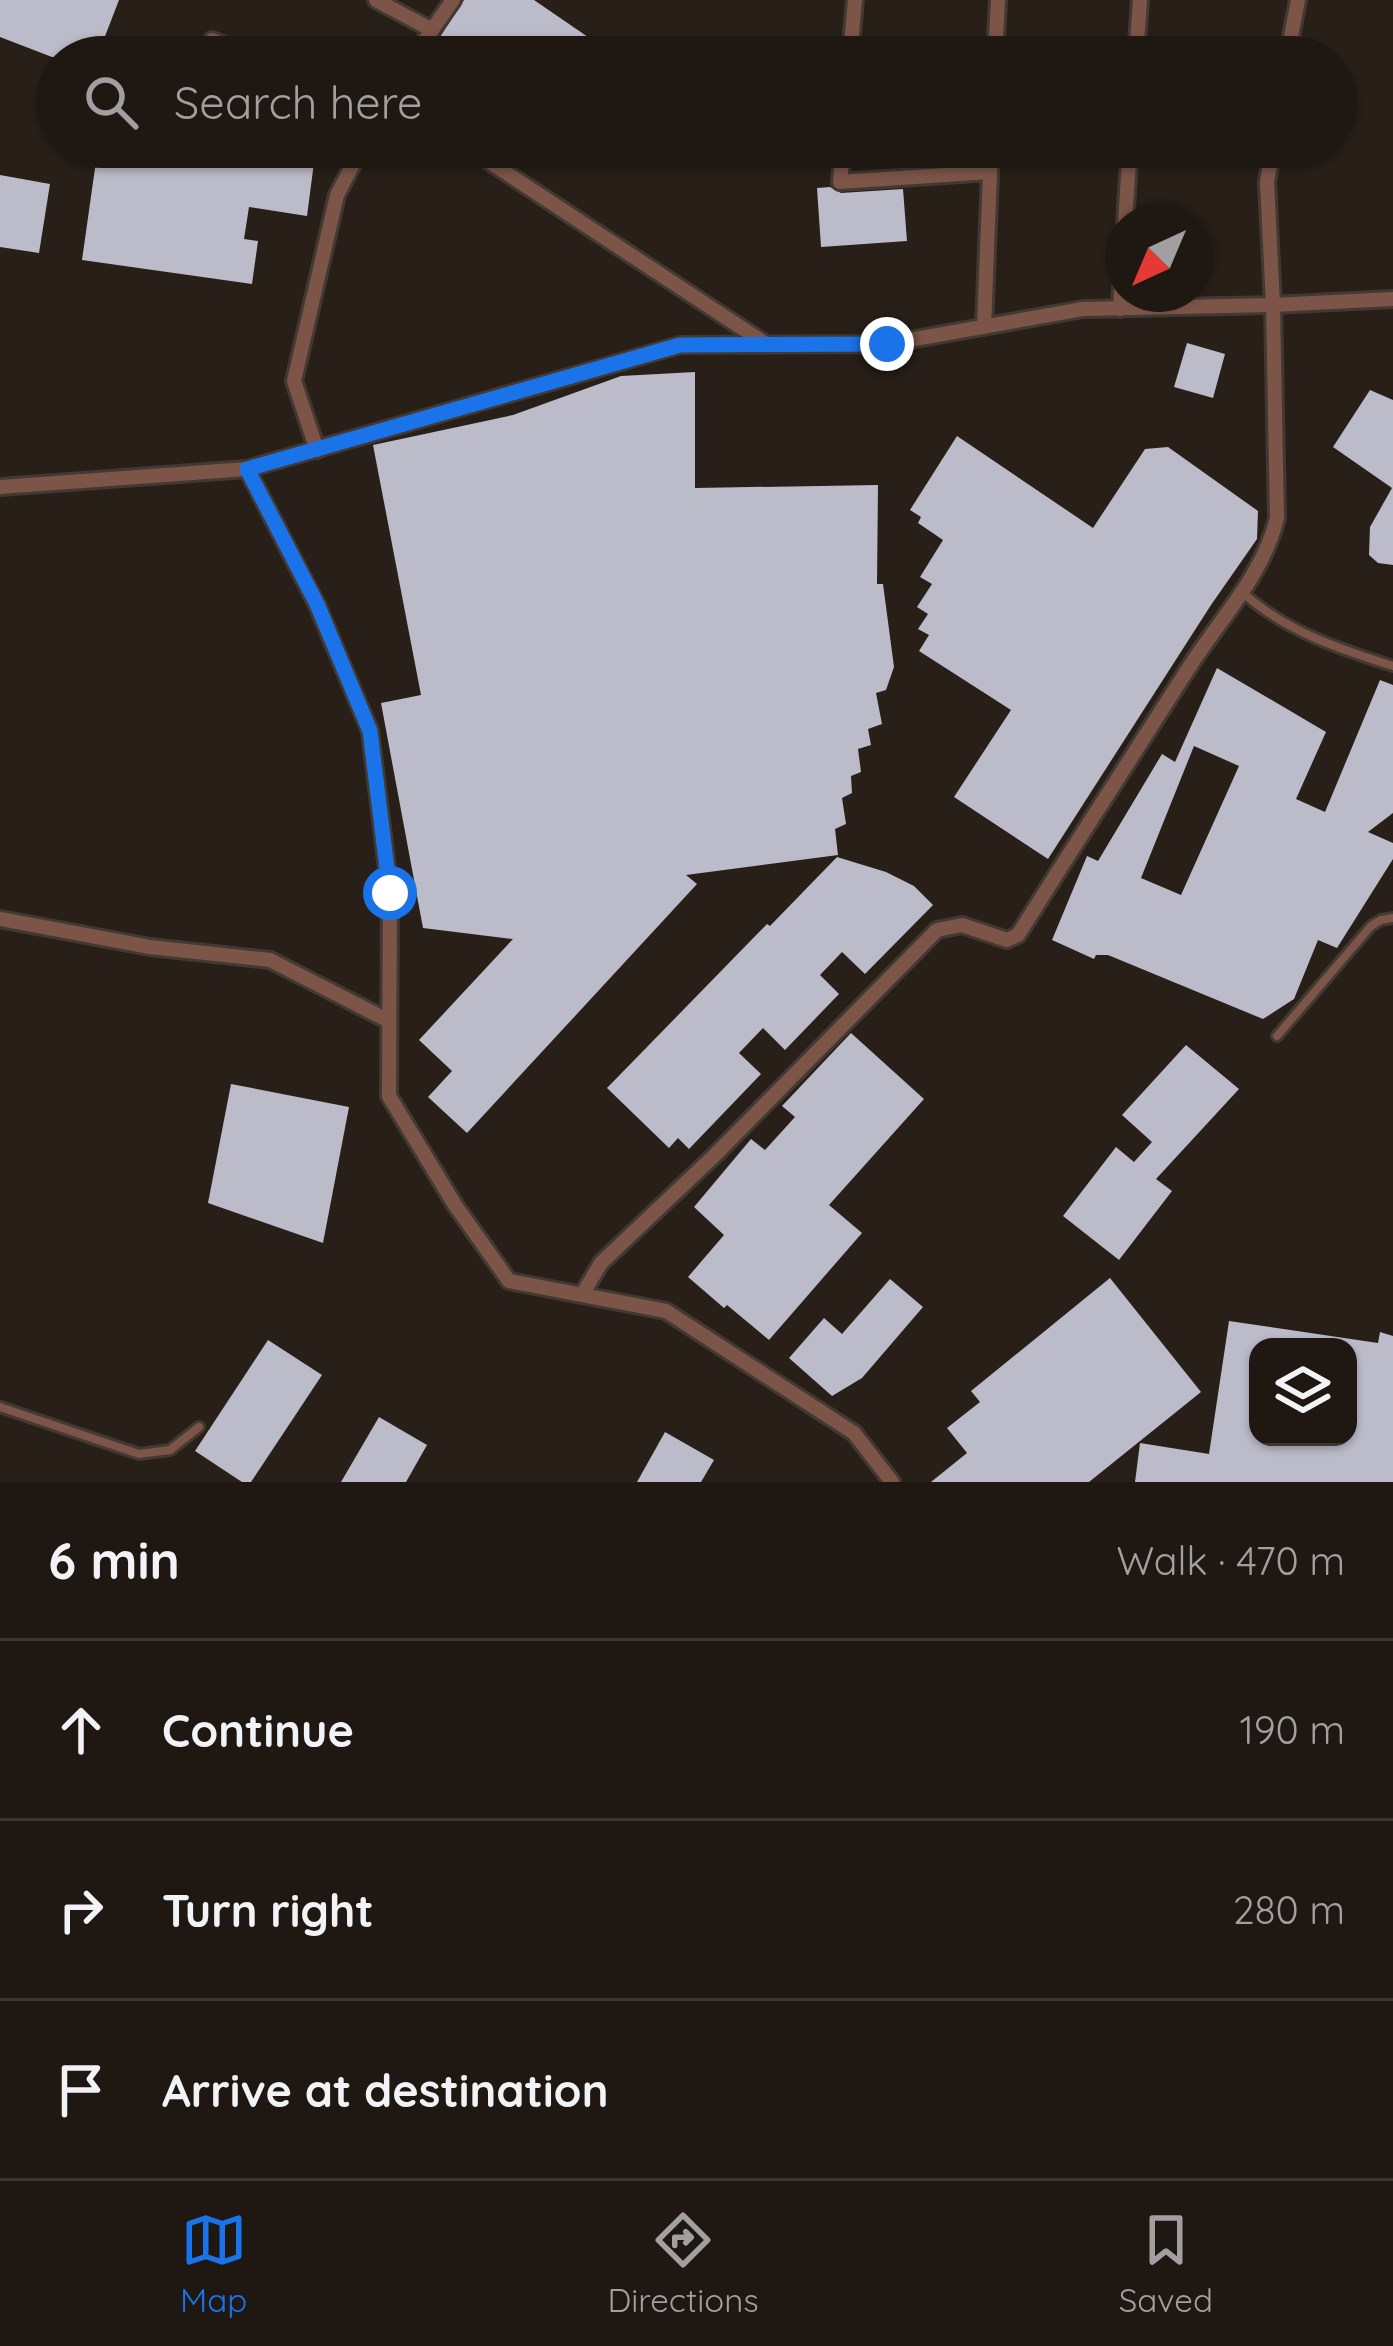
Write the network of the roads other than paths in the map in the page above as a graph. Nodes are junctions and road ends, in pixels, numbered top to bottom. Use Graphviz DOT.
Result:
graph roads {
  1 [pos="376,0"];
  2 [pos="453,0"];
  3 [pos="855,0"];
  4 [pos="998,0"];
  5 [pos="1140,0"];
  6 [pos="1298,0"];
  7 [pos="432,30"];
  8 [pos="428,36"];
  9 [pos="852,36"];
  10 [pos="996,36"];
  11 [pos="1137,36"];
  12 [pos="1291,36"];
  13 [pos="351,168"];
  14 [pos="499,168"];
  15 [pos="841,168"];
  16 [pos="990,168"];
  17 [pos="1129,168"];
  18 [pos="1269,168"];
  19 [pos="990,172"];
  20 [pos="1126,204"];
  21 [pos="1393,299"];
  22 [pos="1273,305"];
  23 [pos="1213,307"];
  24 [pos="1105,309"];
  25 [pos="984,327"];
  26 [pos="766,344"];
  27 [pos="317,450"];
  28 [pos="247,469"];
  29 [pos="0,487"];
  30 [pos="1242,592"];
  31 [pos="1393,666"];
  32 [pos="1393,918"];
  33 [pos="0,919"];
  34 [pos="389,1021"];
  35 [pos="1277,1036"];
  36 [pos="582,1295"];
  37 [pos="0,1407"];
  38 [pos="199,1427"];
  39 [pos="892,1482"];
  1 -- 7 [label="street"];
  2 -- 7 [label="street"];
  3 -- 9 [label="street"];
  4 -- 10 [label="street"];
  5 -- 11 [label="street"];
  6 -- 12 [label="street"];
  7 -- 8 [label="street"];
  13 -- 27 [label="street"];
  14 -- 26 [label="street"];
  15 -- 19 [label="street"];
  16 -- 19 [label="street"];
  17 -- 20 [label="street"];
  18 -- 22 [label="street"];
  19 -- 25 [label="street"];
  21 -- 22 [label="street"];
  22 -- 23 [label="street"];
  22 -- 30 [label="street"];
  24 -- 25 [label="street"];
  25 -- 26 [label="street"];
  26 -- 27 [label="street"];
  27 -- 28 [label="street"];
  28 -- 29 [label="street"];
  28 -- 34 [label="street"];
  30 -- 31 [label="lane"];
  30 -- 36 [label="street"];
  32 -- 35 [label="lane"];
  33 -- 34 [label="street"];
  34 -- 36 [label="street"];
  36 -- 39 [label="street"];
  37 -- 38 [label="lane"];
}
